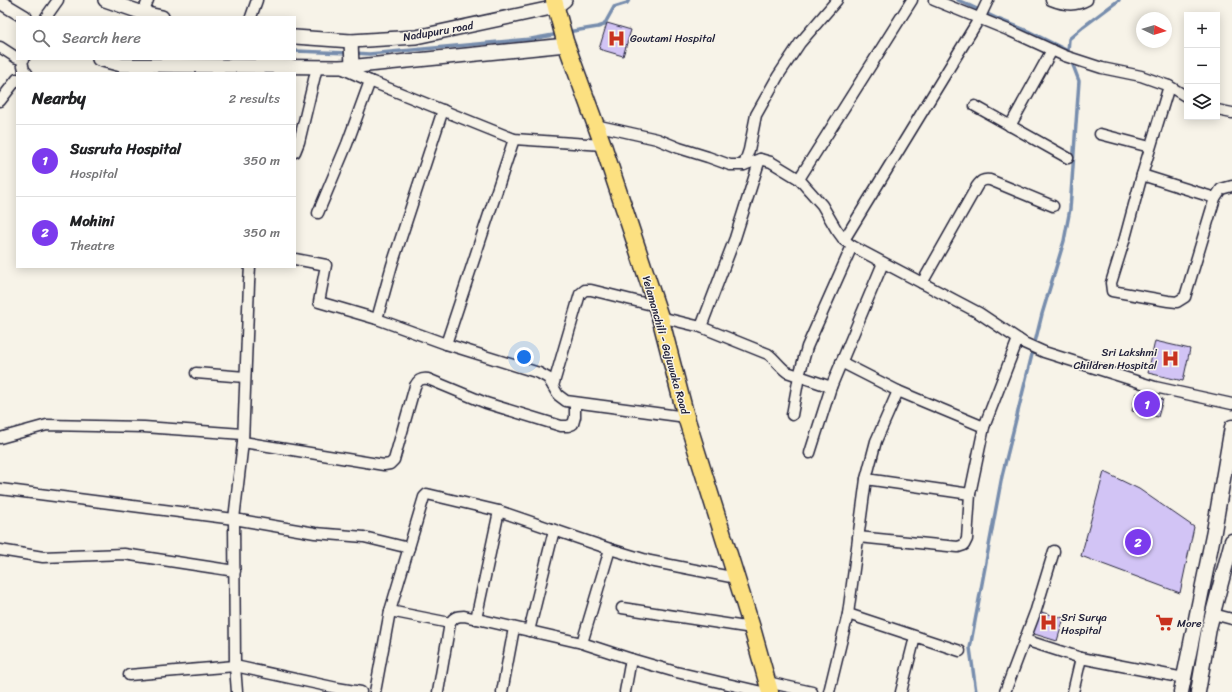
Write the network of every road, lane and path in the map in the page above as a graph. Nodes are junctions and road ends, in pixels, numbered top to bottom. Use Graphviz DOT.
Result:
graph roads {
  1 [pos="58,0"];
  2 [pos="106,0"];
  3 [pos="148,0"];
  4 [pos="257,0"];
  5 [pos="837,0"];
  6 [pos="912,0"];
  7 [pos="934,0"];
  8 [pos="988,0"];
  9 [pos="1051,0"];
  10 [pos="1087,0"];
  11 [pos="0,2"];
  12 [pos="558,5"];
  13 [pos="143,13"];
  14 [pos="23,16"];
  15 [pos="47,16"];
  16 [pos="157,16"];
  17 [pos="251,16"];
  18 [pos="979,19"];
  19 [pos="296,37"];
  20 [pos="351,41"];
  21 [pos="566,43"];
  22 [pos="0,47"];
  23 [pos="1052,50"];
  24 [pos="103,60"];
  25 [pos="22,65"];
  26 [pos="228,66"];
  27 [pos="352,66"];
  28 [pos="317,67"];
  29 [pos="339,67"];
  30 [pos="16,80"];
  31 [pos="370,81"];
  32 [pos="1169,86"];
  33 [pos="1184,95"];
  34 [pos="0,101"];
  35 [pos="975,106"];
  36 [pos="443,110"];
  37 [pos="1220,111"];
  38 [pos="1232,113"];
  39 [pos="595,125"];
  40 [pos="1010,126"];
  41 [pos="1100,134"];
  42 [pos="514,139"];
  43 [pos="603,145"];
  44 [pos="1150,147"];
  45 [pos="296,150"];
  46 [pos="1068,158"];
  47 [pos="760,159"];
  48 [pos="744,165"];
  49 [pos="1142,175"];
  50 [pos="799,179"];
  51 [pos="1232,186"];
  52 [pos="1215,198"];
  53 [pos="1053,206"];
  54 [pos="318,213"];
  55 [pos="848,243"];
  56 [pos="296,259"];
  57 [pos="883,263"];
  58 [pos="250,268"];
  59 [pos="922,283"];
  60 [pos="658,311"];
  61 [pos="377,319"];
  62 [pos="701,327"];
  63 [pos="1021,341"];
  64 [pos="446,344"];
  65 [pos="841,362"];
  66 [pos="196,373"];
  67 [pos="799,376"];
  68 [pos="245,377"];
  69 [pos="553,386"];
  70 [pos="831,387"];
  71 [pos="898,391"];
  72 [pos="575,402"];
  73 [pos="1232,404"];
  74 [pos="792,415"];
  75 [pos="686,417"];
  76 [pos="984,426"];
  77 [pos="1232,427"];
  78 [pos="0,438"];
  79 [pos="243,438"];
  80 [pos="810,453"];
  81 [pos="866,479"];
  82 [pos="0,489"];
  83 [pos="970,494"];
  84 [pos="499,511"];
  85 [pos="234,519"];
  86 [pos="554,530"];
  87 [pos="858,537"];
  88 [pos="1232,541"];
  89 [pos="409,548"];
  90 [pos="610,549"];
  91 [pos="0,550"];
  92 [pos="1054,551"];
  93 [pos="235,571"];
  94 [pos="736,578"];
  95 [pos="622,608"];
  96 [pos="390,611"];
  97 [pos="848,614"];
  98 [pos="1213,614"];
  99 [pos="476,619"];
  100 [pos="1232,619"];
  101 [pos="450,623"];
  102 [pos="514,628"];
  103 [pos="752,628"];
  104 [pos="529,631"];
  105 [pos="915,636"];
  106 [pos="1025,640"];
  107 [pos="582,643"];
  108 [pos="960,651"];
  109 [pos="1081,658"];
  110 [pos="631,659"];
  111 [pos="235,666"];
  112 [pos="129,675"];
  113 [pos="1182,685"];
  114 [pos="766,689"];
  115 [pos="236,692"];
  116 [pos="361,692"];
  117 [pos="375,692"];
  118 [pos="438,692"];
  119 [pos="502,692"];
  120 [pos="625,692"];
  121 [pos="812,692"];
  122 [pos="829,692"];
  123 [pos="901,692"];
  124 [pos="1005,692"];
  125 [pos="1072,692"];
  126 [pos="1198,692"];
  1 -- 15 [label="street"];
  2 -- 13 [label="street"];
  3 -- 13 [label="street"];
  4 -- 17 [label="street"];
  5 -- 48 [label="street"];
  6 -- 50 [label="street"];
  7 -- 18 [label="street"];
  8 -- 18 [label="street"];
  9 -- 10 [label="street"];
  11 -- 14 [label="street"];
  12 -- 20 [label="street, Nadupuru road"];
  12 -- 21 [label="main road, Yelamanchili - Gajuwaka Road"];
  13 -- 16 [label="street"];
  18 -- 23 [label="street"];
  18 -- 55 [label="street"];
  19 -- 20 [label="street, Nadupuru road"];
  20 -- 27 [label="street"];
  21 -- 27 [label="street"];
  21 -- 39 [label="main road, Yelamanchili - Gajuwaka Road"];
  22 -- 25 [label="street"];
  23 -- 32 [label="street"];
  23 -- 40 [label="street"];
  24 -- 26 [label="street"];
  26 -- 28 [label="street"];
  27 -- 29 [label="street"];
  28 -- 29 [label="street"];
  28 -- 45 [label="street"];
  29 -- 31 [label="street"];
  30 -- 34 [label="street"];
  31 -- 36 [label="street"];
  31 -- 54 [label="street"];
  32 -- 33 [label="street"];
  32 -- 44 [label="street"];
  35 -- 40 [label="street"];
  36 -- 42 [label="street"];
  36 -- 61 [label="street"];
  37 -- 38 [label="street"];
  39 -- 43 [label="main road, Yelamanchili - Gajuwaka Road"];
  39 -- 48 [label="street"];
  40 -- 46 [label="street"];
  41 -- 44 [label="street"];
  42 -- 43 [label="street"];
  42 -- 64 [label="street"];
  43 -- 60 [label="main road, Yelamanchili - Gajuwaka Road"];
  44 -- 49 [label="street"];
  47 -- 48 [label="street"];
  47 -- 50 [label="street"];
  47 -- 62 [label="street"];
  49 -- 52 [label="street"];
  49 -- 52 [label="street"];
  50 -- 55 [label="street"];
  51 -- 52 [label="street"];
  53 -- 59 [label="street"];
  55 -- 57 [label="street"];
  55 -- 67 [label="street"];
  56 -- 61 [label="street"];
  57 -- 59 [label="street"];
  57 -- 65 [label="street"];
  58 -- 68 [label="street"];
  59 -- 63 [label="street"];
  60 -- 62 [label="street"];
  60 -- 69 [label="street"];
  60 -- 75 [label="main road, Yelamanchili - Gajuwaka Road"];
  61 -- 64 [label="street"];
  62 -- 67 [label="street"];
  63 -- 73 [label="street"];
  63 -- 76 [label="street"];
  64 -- 69 [label="street"];
  65 -- 70 [label="street"];
  65 -- 71 [label="street"];
  66 -- 68 [label="street"];
  67 -- 70 [label="street"];
  67 -- 74 [label="street"];
  68 -- 79 [label="street"];
  69 -- 72 [label="street"];
  70 -- 80 [label="street"];
  71 -- 76 [label="street"];
  71 -- 81 [label="street"];
  72 -- 75 [label="street"];
  72 -- 79 [label="street"];
  75 -- 94 [label="main road, Yelamanchili - Gajuwaka Road"];
  76 -- 83 [label="street"];
  77 -- 113 [label="main road"];
  78 -- 79 [label="street"];
  79 -- 85 [label="street"];
  81 -- 83 [label="street"];
  81 -- 87 [label="street"];
  82 -- 85 [label="street"];
  83 -- 87 [label="street"];
  84 -- 86 [label="street"];
  84 -- 89 [label="street"];
  84 -- 99 [label="street"];
  85 -- 89 [label="street"];
  85 -- 93 [label="street"];
  86 -- 90 [label="street"];
  86 -- 104 [label="street"];
  87 -- 97 [label="street"];
  88 -- 98 [label="main road"];
  89 -- 96 [label="street"];
  90 -- 94 [label="street"];
  90 -- 107 [label="street"];
  91 -- 93 [label="street"];
  92 -- 106 [label="street"];
  93 -- 111 [label="street"];
  94 -- 103 [label="main road, Yelamanchili - Gajuwaka Road"];
  95 -- 103 [label="street"];
  96 -- 101 [label="street"];
  96 -- 117 [label="street"];
  97 -- 105 [label="street"];
  97 -- 122 [label="street"];
  98 -- 100 [label="street"];
  98 -- 126 [label="main road"];
  99 -- 101 [label="street"];
  99 -- 102 [label="street"];
  101 -- 118 [label="street"];
  102 -- 104 [label="street"];
  102 -- 119 [label="street"];
  103 -- 114 [label="main road, Yelamanchili - Gajuwaka Road"];
  104 -- 107 [label="street"];
  105 -- 108 [label="street"];
  105 -- 123 [label="street"];
  106 -- 109 [label="street"];
  106 -- 124 [label="street"];
  107 -- 110 [label="street"];
  109 -- 113 [label="street"];
  109 -- 125 [label="street"];
  110 -- 114 [label="street"];
  110 -- 120 [label="street"];
  111 -- 112 [label="street"];
  111 -- 115 [label="street"];
  111 -- 116 [label="street"];
  114 -- 121 [label="street"];
}
